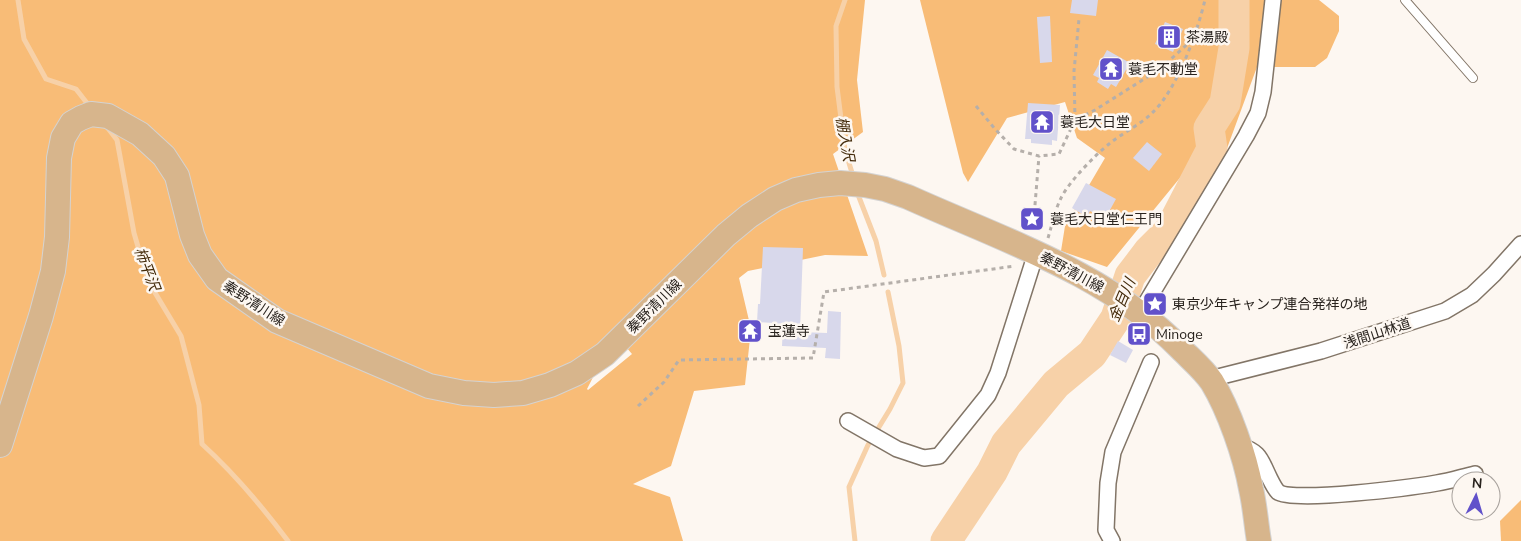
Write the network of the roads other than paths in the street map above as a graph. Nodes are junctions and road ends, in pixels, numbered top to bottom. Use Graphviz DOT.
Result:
graph roads {
  1 [pos="1273,0"];
  2 [pos="1405,0"];
  3 [pos="1473,78"];
  4 [pos="1521,244"];
  5 [pos="1036,253"];
  6 [pos="1135,309"];
  7 [pos="1151,362"];
  8 [pos="1210,379"];
  9 [pos="848,421"];
  10 [pos="1238,444"];
  11 [pos="0,445"];
  12 [pos="1451,480"];
  13 [pos="1112,541"];
  14 [pos="1259,541"];
  1 -- 6 [label="street"];
  2 -- 3 [label="lane"];
  4 -- 8 [label="street, 浅間山林道"];
  5 -- 6 [label="main road, 秦野清川線"];
  5 -- 9 [label="street"];
  5 -- 11 [label="main road, 秦野清川線"];
  6 -- 8 [label="main road, 秦野清川線"];
  7 -- 13 [label="street"];
  8 -- 10 [label="main road, 秦野清川線"];
  10 -- 12 [label="street"];
  10 -- 14 [label="main road, 秦野清川線"];
}
